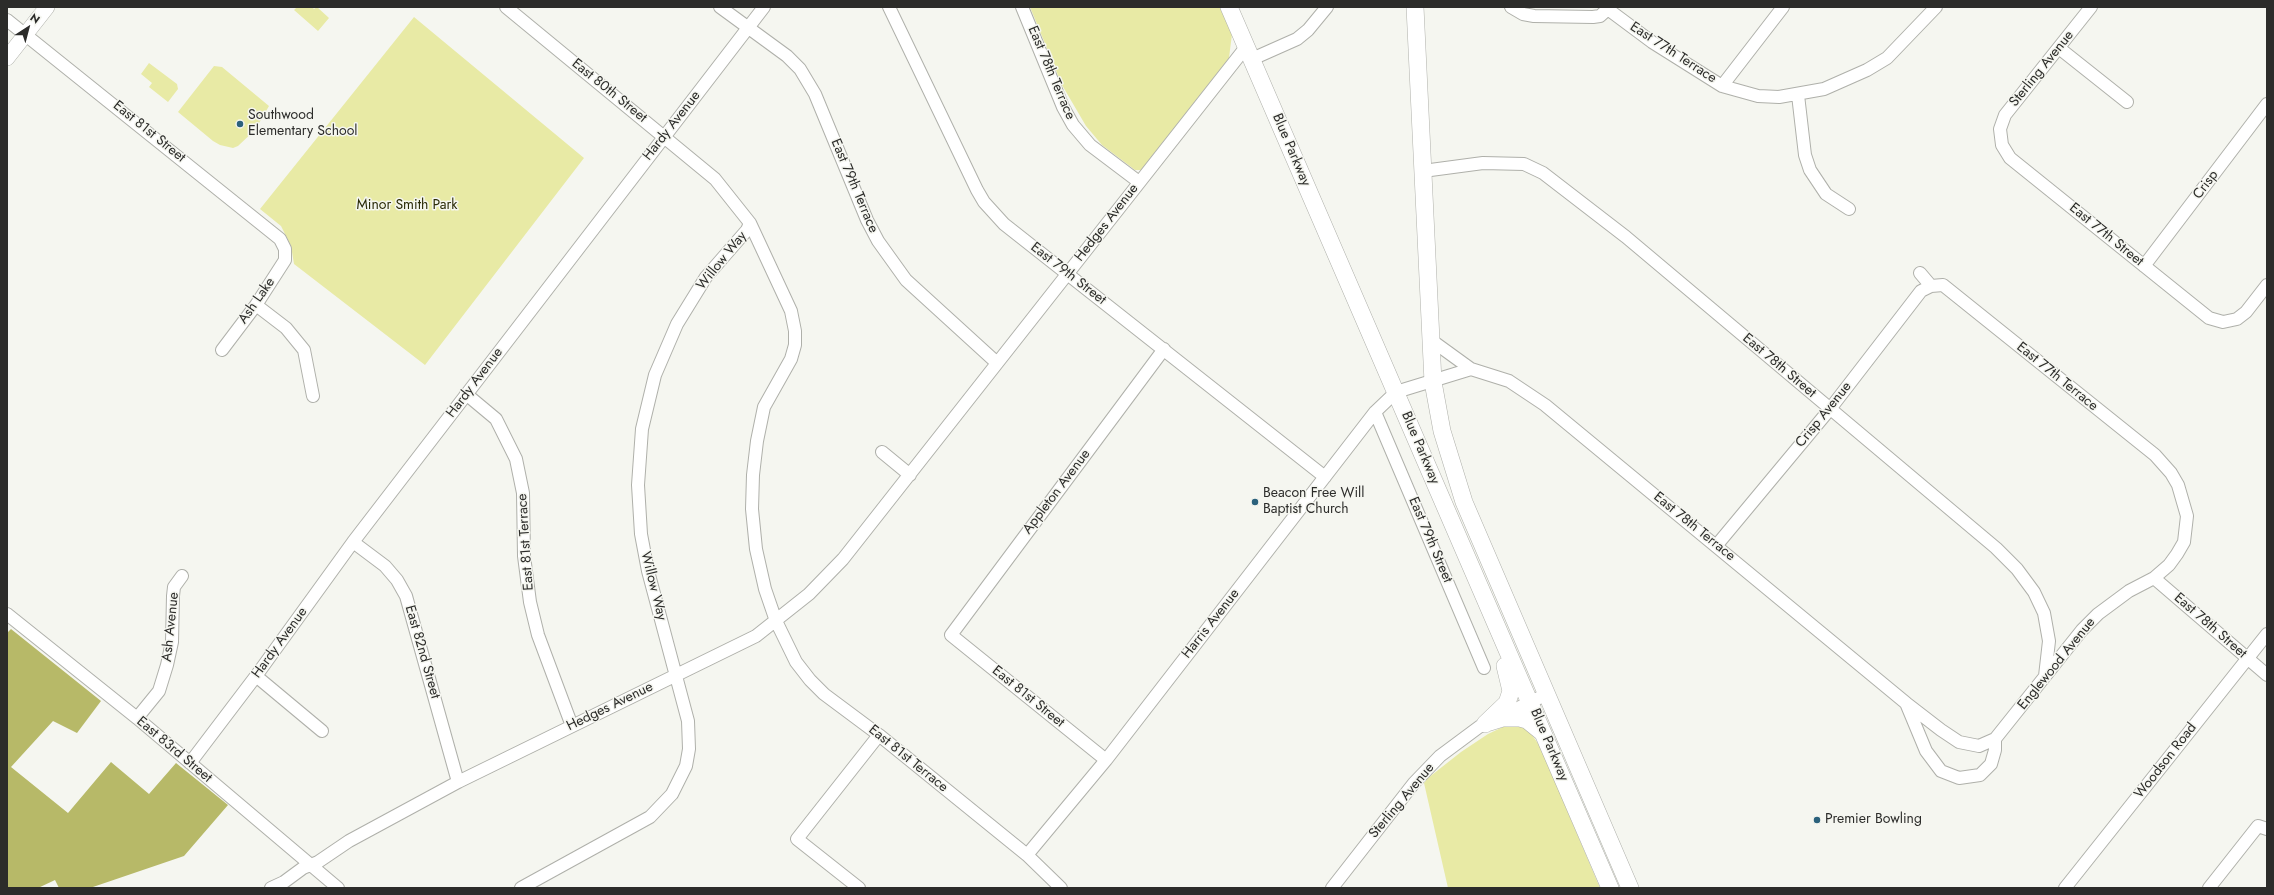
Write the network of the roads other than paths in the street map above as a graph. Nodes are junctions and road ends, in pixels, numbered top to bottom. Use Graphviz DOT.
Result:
graph roads {
  1 [pos="47,7"];
  2 [pos="506,7"];
  3 [pos="720,7"];
  4 [pos="764,7"];
  5 [pos="890,7"];
  6 [pos="1022,7"];
  7 [pos="1229,7"];
  8 [pos="1327,7"];
  9 [pos="1415,7"];
  10 [pos="1511,7"];
  11 [pos="1782,7"];
  12 [pos="1936,7"];
  13 [pos="2091,7"];
  14 [pos="1610,9"];
  15 [pos="7,20"];
  16 [pos="747,29"];
  17 [pos="25,35"];
  18 [pos="2059,48"];
  19 [pos="1249,53"];
  20 [pos="7,58"];
  21 [pos="1722,86"];
  22 [pos="1798,95"];
  23 [pos="2127,102"];
  24 [pos="2267,104"];
  25 [pos="2001,134"];
  26 [pos="664,136"];
  27 [pos="1423,171"];
  28 [pos="1139,182"];
  29 [pos="1849,209"];
  30 [pos="750,223"];
  31 [pos="285,249"];
  32 [pos="2144,266"];
  33 [pos="1067,273"];
  34 [pos="1920,273"];
  35 [pos="2267,285"];
  36 [pos="1931,286"];
  37 [pos="256,305"];
  38 [pos="1431,340"];
  39 [pos="1164,349"];
  40 [pos="222,350"];
  41 [pos="997,363"];
  42 [pos="1471,368"];
  43 [pos="1433,382"];
  44 [pos="1396,392"];
  45 [pos="466,394"];
  46 [pos="313,396"];
  47 [pos="1830,409"];
  48 [pos="1375,412"];
  49 [pos="882,452"];
  50 [pos="910,475"];
  51 [pos="1325,477"];
  52 [pos="2176,481"];
  53 [pos="353,542"];
  54 [pos="1716,546"];
  55 [pos="182,576"];
  56 [pos="2154,578"];
  57 [pos="7,614"];
  58 [pos="1492,614"];
  59 [pos="776,621"];
  60 [pos="2267,634"];
  61 [pos="948,635"];
  62 [pos="2247,658"];
  63 [pos="1484,668"];
  64 [pos="676,675"];
  65 [pos="2267,675"];
  66 [pos="256,676"];
  67 [pos="2045,676"];
  68 [pos="1547,694"];
  69 [pos="1530,702"];
  70 [pos="1906,703"];
  71 [pos="137,718"];
  72 [pos="1485,724"];
  73 [pos="572,726"];
  74 [pos="322,730"];
  75 [pos="1544,734"];
  76 [pos="879,735"];
  77 [pos="1995,739"];
  78 [pos="1106,760"];
  79 [pos="190,763"];
  80 [pos="458,782"];
  81 [pos="2262,827"];
  82 [pos="1027,856"];
  83 [pos="310,865"];
  84 [pos="1059,886"];
  85 [pos="2071,886"];
  86 [pos="271,888"];
  87 [pos="338,888"];
  88 [pos="521,888"];
  89 [pos="859,888"];
  90 [pos="1332,888"];
  91 [pos="1610,888"];
  92 [pos="1630,888"];
  93 [pos="2209,888"];
  1 -- 17 [label="main road"];
  2 -- 26 [label="street, East 80th Street"];
  3 -- 16 [label="street, East 79th Terrace"];
  4 -- 16 [label="street, Hardy Avenue"];
  5 -- 33 [label="street, East 79th Street"];
  6 -- 28 [label="street, East 78th Terrace"];
  7 -- 19 [label="highway, Blue Parkway"];
  8 -- 19 [label="street"];
  9 -- 27 [label="highway, Blue Parkway"];
  10 -- 14 [label="street, East 77th Terrace"];
  11 -- 21 [label="street"];
  12 -- 22 [label="street, East 77th Terrace"];
  13 -- 18 [label="street, Sterling Avenue"];
  14 -- 21 [label="street, East 77th Terrace"];
  15 -- 17 [label="street, East 81st Street"];
  16 -- 26 [label="street, Hardy Avenue"];
  16 -- 41 [label="street, East 79th Terrace"];
  17 -- 20 [label="main road"];
  17 -- 31 [label="street, East 81st Street"];
  18 -- 23 [label="street"];
  18 -- 25 [label="street, Sterling Avenue"];
  19 -- 28 [label="street, Hedges Avenue"];
  19 -- 44 [label="highway, Blue Parkway"];
  21 -- 22 [label="street, East 77th Terrace"];
  22 -- 29 [label="street"];
  24 -- 32 [label="street, Crisp"];
  25 -- 32 [label="street, East 77th Street"];
  26 -- 30 [label="street, East 80th Street"];
  26 -- 45 [label="street, Hardy Avenue"];
  27 -- 38 [label="highway, Blue Parkway"];
  27 -- 47 [label="street, East 78th Street"];
  28 -- 33 [label="street, Hedges Avenue"];
  30 -- 59 [label="street, East 80th Street"];
  30 -- 64 [label="street, Willow Way"];
  31 -- 37 [label="street, Ash Lake"];
  32 -- 35 [label="street, East 77th Street"];
  33 -- 39 [label="street, East 79th Street"];
  33 -- 41 [label="street, Hedges Avenue"];
  34 -- 36 [label="street"];
  36 -- 47 [label="street, Crisp Avenue"];
  36 -- 52 [label="street, East 77th Terrace"];
  37 -- 40 [label="street, Ash Lake"];
  37 -- 46 [label="street"];
  38 -- 42 [label="street, East 78th Terrace"];
  38 -- 43 [label="highway, Blue Parkway"];
  39 -- 51 [label="street, East 79th Street"];
  39 -- 61 [label="street, Appleton Avenue"];
  41 -- 50 [label="street, Hedges Avenue"];
  42 -- 43 [label="street"];
  42 -- 54 [label="street, East 78th Terrace"];
  43 -- 44 [label="street"];
  43 -- 68 [label="highway, Blue Parkway"];
  44 -- 48 [label="street, Harris Avenue"];
  44 -- 58 [label="highway, Blue Parkway"];
  45 -- 53 [label="street, Hardy Avenue"];
  45 -- 73 [label="street, East 81st Terrace"];
  47 -- 54 [label="street, Crisp Avenue"];
  47 -- 67 [label="street, East 78th Street"];
  48 -- 51 [label="street, Harris Avenue"];
  48 -- 63 [label="street, East 79th Street"];
  49 -- 50 [label="street"];
  50 -- 59 [label="street, Hedges Avenue"];
  51 -- 78 [label="street, Harris Avenue"];
  52 -- 56 [label="street, Englewood Avenue"];
  53 -- 66 [label="street, Hardy Avenue"];
  53 -- 80 [label="street, East 82nd Street"];
  54 -- 70 [label="street, East 78th Terrace"];
  55 -- 71 [label="street, Ash Avenue"];
  56 -- 62 [label="street, East 78th Street"];
  56 -- 67 [label="street, Englewood Avenue"];
  57 -- 71 [label="street, East 83rd Street"];
  58 -- 69 [label="highway, Blue Parkway"];
  58 -- 72 [label="highway"];
  59 -- 64 [label="street, Hedges Avenue"];
  59 -- 76 [label="street, East 81st Terrace"];
  60 -- 62 [label="street, Woodson Road"];
  61 -- 78 [label="street, East 81st Street"];
  62 -- 65 [label="street, East 78th Street"];
  62 -- 85 [label="street, Woodson Road"];
  64 -- 73 [label="street, Hedges Avenue"];
  64 -- 88 [label="street, Willow Way"];
  66 -- 74 [label="street"];
  66 -- 79 [label="street, Hardy Avenue"];
  67 -- 77 [label="street, Englewood Avenue"];
  68 -- 69 [label="street, Sterling Avenue"];
  68 -- 92 [label="highway, Blue Parkway"];
  69 -- 72 [label="street, Sterling Avenue"];
  69 -- 75 [label="highway, Blue Parkway"];
  70 -- 77 [label="street, East 78th Terrace"];
  70 -- 77 [label="street, East 78th Terrace"];
  71 -- 79 [label="street, East 83rd Street"];
  72 -- 75 [label="highway"];
  72 -- 90 [label="street, Sterling Avenue"];
  73 -- 80 [label="street, Hedges Avenue"];
  75 -- 91 [label="highway, Blue Parkway"];
  76 -- 82 [label="street, East 81st Terrace"];
  76 -- 89 [label="street"];
  78 -- 82 [label="street, Harris Avenue"];
  79 -- 83 [label="street, East 83rd Street"];
  80 -- 83 [label="street, Hedges Avenue"];
  81 -- 93 [label="street"];
  82 -- 84 [label="street, East 81st Terrace"];
  83 -- 86 [label="street, Hedges Avenue"];
  83 -- 87 [label="street, East 83rd Street"];
}
